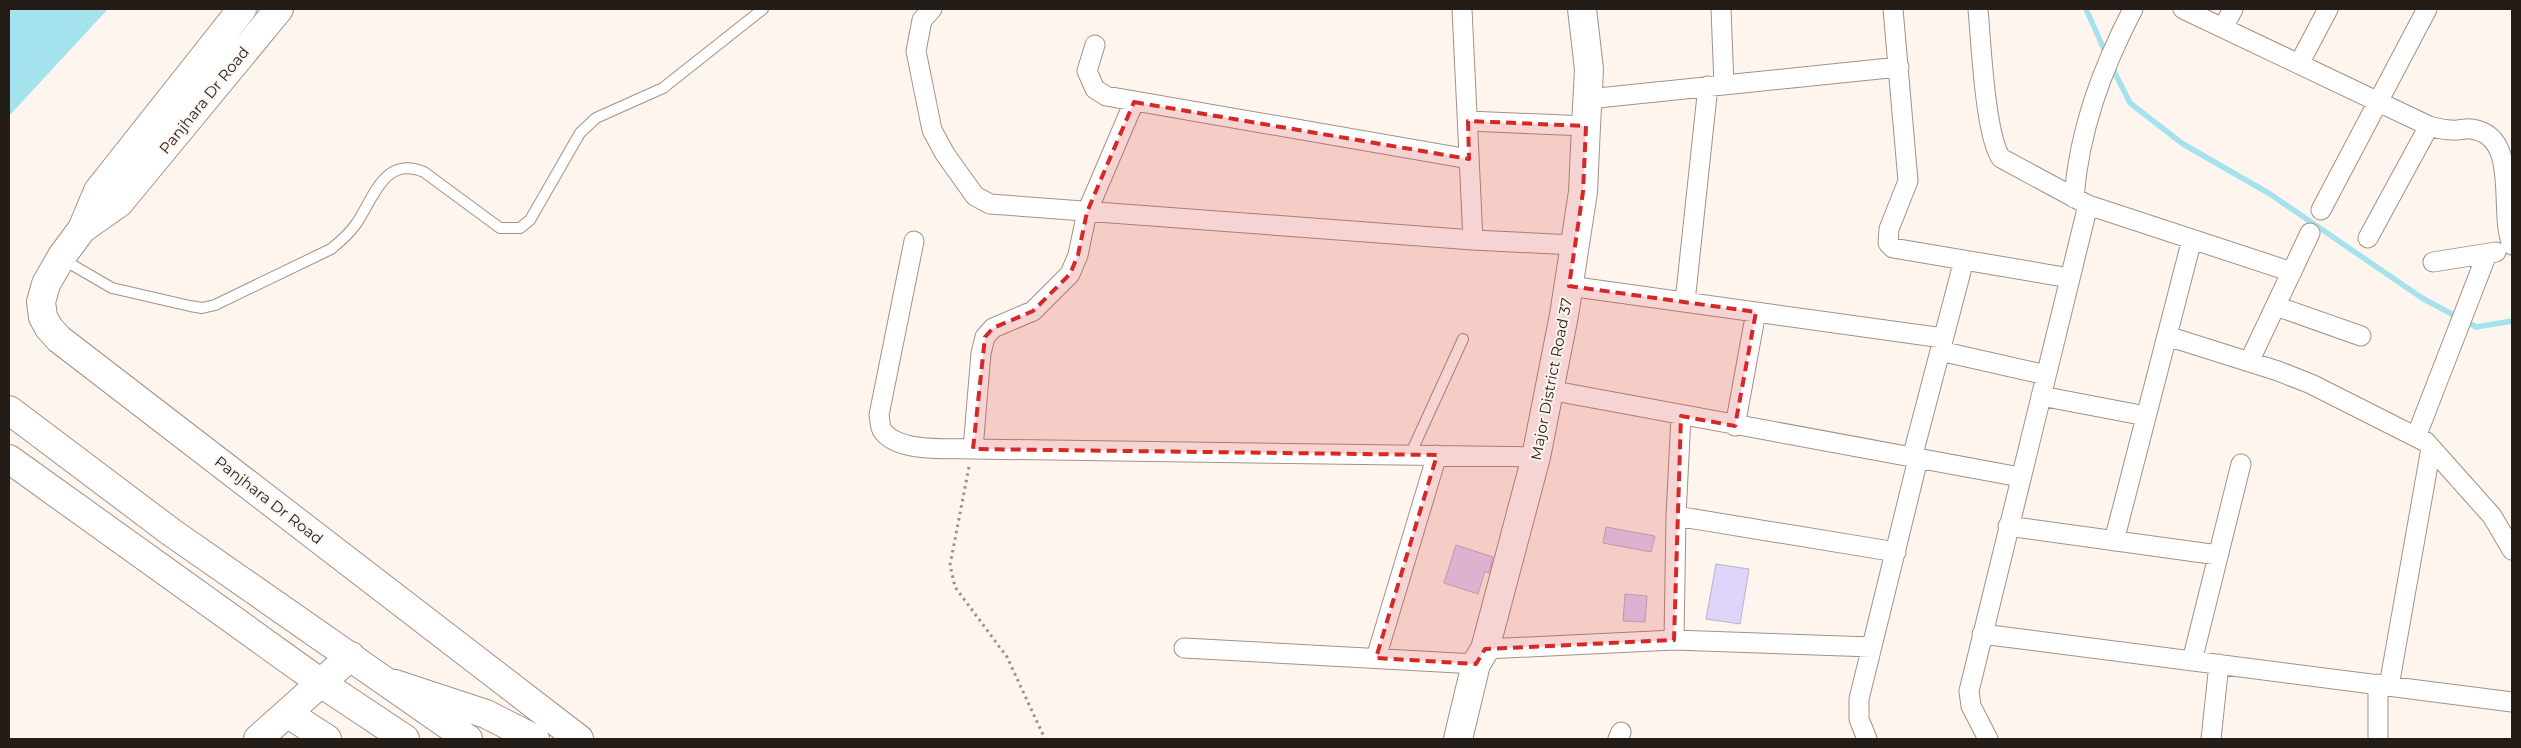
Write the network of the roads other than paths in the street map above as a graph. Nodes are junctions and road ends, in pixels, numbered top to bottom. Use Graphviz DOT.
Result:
graph roads {
  1 [pos="242,9"];
  2 [pos="279,9"];
  3 [pos="762,9"];
  4 [pos="932,9"];
  5 [pos="1462,9"];
  6 [pos="1582,9"];
  7 [pos="1721,9"];
  8 [pos="1893,9"];
  9 [pos="1978,9"];
  10 [pos="2133,9"];
  11 [pos="2183,9"];
  12 [pos="2234,9"];
  13 [pos="2328,9"];
  14 [pos="2426,9"];
  15 [pos="2223,28"];
  16 [pos="1095,45"];
  17 [pos="2299,64"];
  18 [pos="1899,67"];
  19 [pos="1716,86"];
  20 [pos="1588,99"];
  21 [pos="2377,101"];
  22 [pos="1134,102"];
  23 [pos="1468,121"];
  24 [pos="1586,126"];
  25 [pos="2429,126"];
  26 [pos="1469,159"];
  27 [pos="2081,202"];
  28 [pos="2321,210"];
  29 [pos="1087,212"];
  30 [pos="82,228"];
  31 [pos="2310,233"];
  32 [pos="2368,238"];
  33 [pos="2192,239"];
  34 [pos="1473,240"];
  35 [pos="914,242"];
  36 [pos="2512,245"];
  37 [pos="1574,246"];
  38 [pos="2512,250"];
  39 [pos="2487,254"];
  40 [pos="61,258"];
  41 [pos="1964,260"];
  42 [pos="2433,262"];
  43 [pos="2292,272"];
  44 [pos="2070,278"];
  45 [pos="1568,286"];
  46 [pos="1685,302"];
  47 [pos="2276,306"];
  48 [pos="1756,312"];
  49 [pos="2167,336"];
  50 [pos="2361,336"];
  51 [pos="1462,339"];
  52 [pos="1942,345"];
  53 [pos="2249,362"];
  54 [pos="2046,374"];
  55 [pos="1550,390"];
  56 [pos="2041,396"];
  57 [pos="9,410"];
  58 [pos="1681,416"];
  59 [pos="2146,416"];
  60 [pos="1735,426"];
  61 [pos="2416,437"];
  62 [pos="2431,448"];
  63 [pos="973,449"];
  64 [pos="1410,455"];
  65 [pos="1437,455"];
  66 [pos="1536,457"];
  67 [pos="1915,458"];
  68 [pos="9,459"];
  69 [pos="2241,464"];
  70 [pos="2020,477"];
  71 [pos="1676,516"];
  72 [pos="2008,526"];
  73 [pos="2114,540"];
  74 [pos="2512,550"];
  75 [pos="1896,552"];
  76 [pos="2218,555"];
  77 [pos="1982,634"];
  78 [pos="1674,640"];
  79 [pos="1184,648"];
  80 [pos="1872,648"];
  81 [pos="351,656"];
  82 [pos="1480,657"];
  83 [pos="1376,658"];
  84 [pos="2192,661"];
  85 [pos="2219,664"];
  86 [pos="387,681"];
  87 [pos="321,683"];
  88 [pos="2383,685"];
  89 [pos="2512,702"];
  90 [pos="287,713"];
  91 [pos="258,739"];
  92 [pos="326,739"];
  93 [pos="405,739"];
  94 [pos="468,739"];
  95 [pos="535,739"];
  96 [pos="579,739"];
  97 [pos="1458,739"];
  98 [pos="1867,739"];
  99 [pos="1988,739"];
  100 [pos="2211,739"];
  101 [pos="2378,739"];
  1 -- 30 [label="main road, Panjhara Dr Road"];
  2 -- 30 [label="main road, Panjhara Dr Road"];
  3 -- 40 [label="lane"];
  4 -- 29 [label="street"];
  5 -- 23 [label="street"];
  6 -- 20 [label="main road, Major District Road 37"];
  7 -- 19 [label="street"];
  8 -- 18 [label="street"];
  9 -- 27 [label="street"];
  10 -- 27 [label="street"];
  11 -- 15 [label="street"];
  12 -- 15 [label="street"];
  13 -- 17 [label="street"];
  14 -- 21 [label="street"];
  15 -- 17 [label="street"];
  16 -- 22 [label="street"];
  17 -- 21 [label="street"];
  18 -- 19 [label="street"];
  18 -- 41 [label="street"];
  19 -- 20 [label="street"];
  19 -- 46 [label="street"];
  20 -- 24 [label="main road, Major District Road 37"];
  21 -- 25 [label="street"];
  21 -- 28 [label="street"];
  22 -- 26 [label="street"];
  22 -- 29 [label="street"];
  23 -- 24 [label="street"];
  23 -- 26 [label="street"];
  24 -- 37 [label="main road, Major District Road 37"];
  25 -- 32 [label="street"];
  25 -- 36 [label="street"];
  26 -- 34 [label="street"];
  27 -- 33 [label="street"];
  27 -- 44 [label="street"];
  29 -- 34 [label="street"];
  29 -- 63 [label="street"];
  30 -- 40 [label="main road, Panjhara Dr Road"];
  31 -- 43 [label="street"];
  33 -- 43 [label="street"];
  33 -- 49 [label="street"];
  34 -- 37 [label="street"];
  35 -- 63 [label="street"];
  37 -- 45 [label="main road, Major District Road 37"];
  38 -- 39 [label="street"];
  39 -- 42 [label="street"];
  39 -- 61 [label="street"];
  40 -- 96 [label="main road, Panjhara Dr Road"];
  41 -- 44 [label="street"];
  41 -- 52 [label="street"];
  43 -- 47 [label="street"];
  44 -- 54 [label="street"];
  45 -- 46 [label="street"];
  45 -- 55 [label="main road, Major District Road 37"];
  46 -- 48 [label="street"];
  47 -- 50 [label="street"];
  47 -- 53 [label="street"];
  48 -- 52 [label="street"];
  48 -- 60 [label="street"];
  49 -- 53 [label="street"];
  49 -- 59 [label="street"];
  51 -- 64 [label="lane"];
  52 -- 54 [label="street"];
  52 -- 67 [label="street"];
  53 -- 61 [label="street"];
  54 -- 56 [label="street"];
  55 -- 58 [label="street"];
  55 -- 66 [label="main road, Major District Road 37"];
  56 -- 59 [label="street"];
  56 -- 70 [label="street"];
  57 -- 81 [label="main road"];
  58 -- 60 [label="street"];
  58 -- 71 [label="street"];
  59 -- 73 [label="street"];
  60 -- 67 [label="street"];
  61 -- 62 [label="street"];
  62 -- 74 [label="street"];
  62 -- 88 [label="street"];
  63 -- 64 [label="street"];
  64 -- 65 [label="street"];
  65 -- 66 [label="street"];
  65 -- 83 [label="street"];
  66 -- 82 [label="main road, Major District Road 37"];
  67 -- 70 [label="street"];
  67 -- 75 [label="street"];
  68 -- 87 [label="main road"];
  69 -- 76 [label="street"];
  70 -- 72 [label="street"];
  71 -- 75 [label="street"];
  71 -- 78 [label="street"];
  72 -- 73 [label="street"];
  72 -- 77 [label="street"];
  73 -- 76 [label="street"];
  75 -- 80 [label="street"];
  76 -- 84 [label="street"];
  77 -- 84 [label="street"];
  77 -- 99 [label="street"];
  78 -- 80 [label="street"];
  78 -- 82 [label="street"];
  79 -- 83 [label="street"];
  80 -- 98 [label="street"];
  81 -- 86 [label="main road"];
  81 -- 87 [label="main road"];
  82 -- 83 [label="street"];
  82 -- 97 [label="main road, Major District Road 37"];
  84 -- 85 [label="street"];
  85 -- 88 [label="street"];
  85 -- 100 [label="street"];
  86 -- 94 [label="main road"];
  86 -- 95 [label="main road"];
  87 -- 90 [label="main road"];
  87 -- 93 [label="main road"];
  88 -- 89 [label="street"];
  88 -- 101 [label="street"];
  90 -- 91 [label="main road"];
  90 -- 92 [label="main road"];
}
